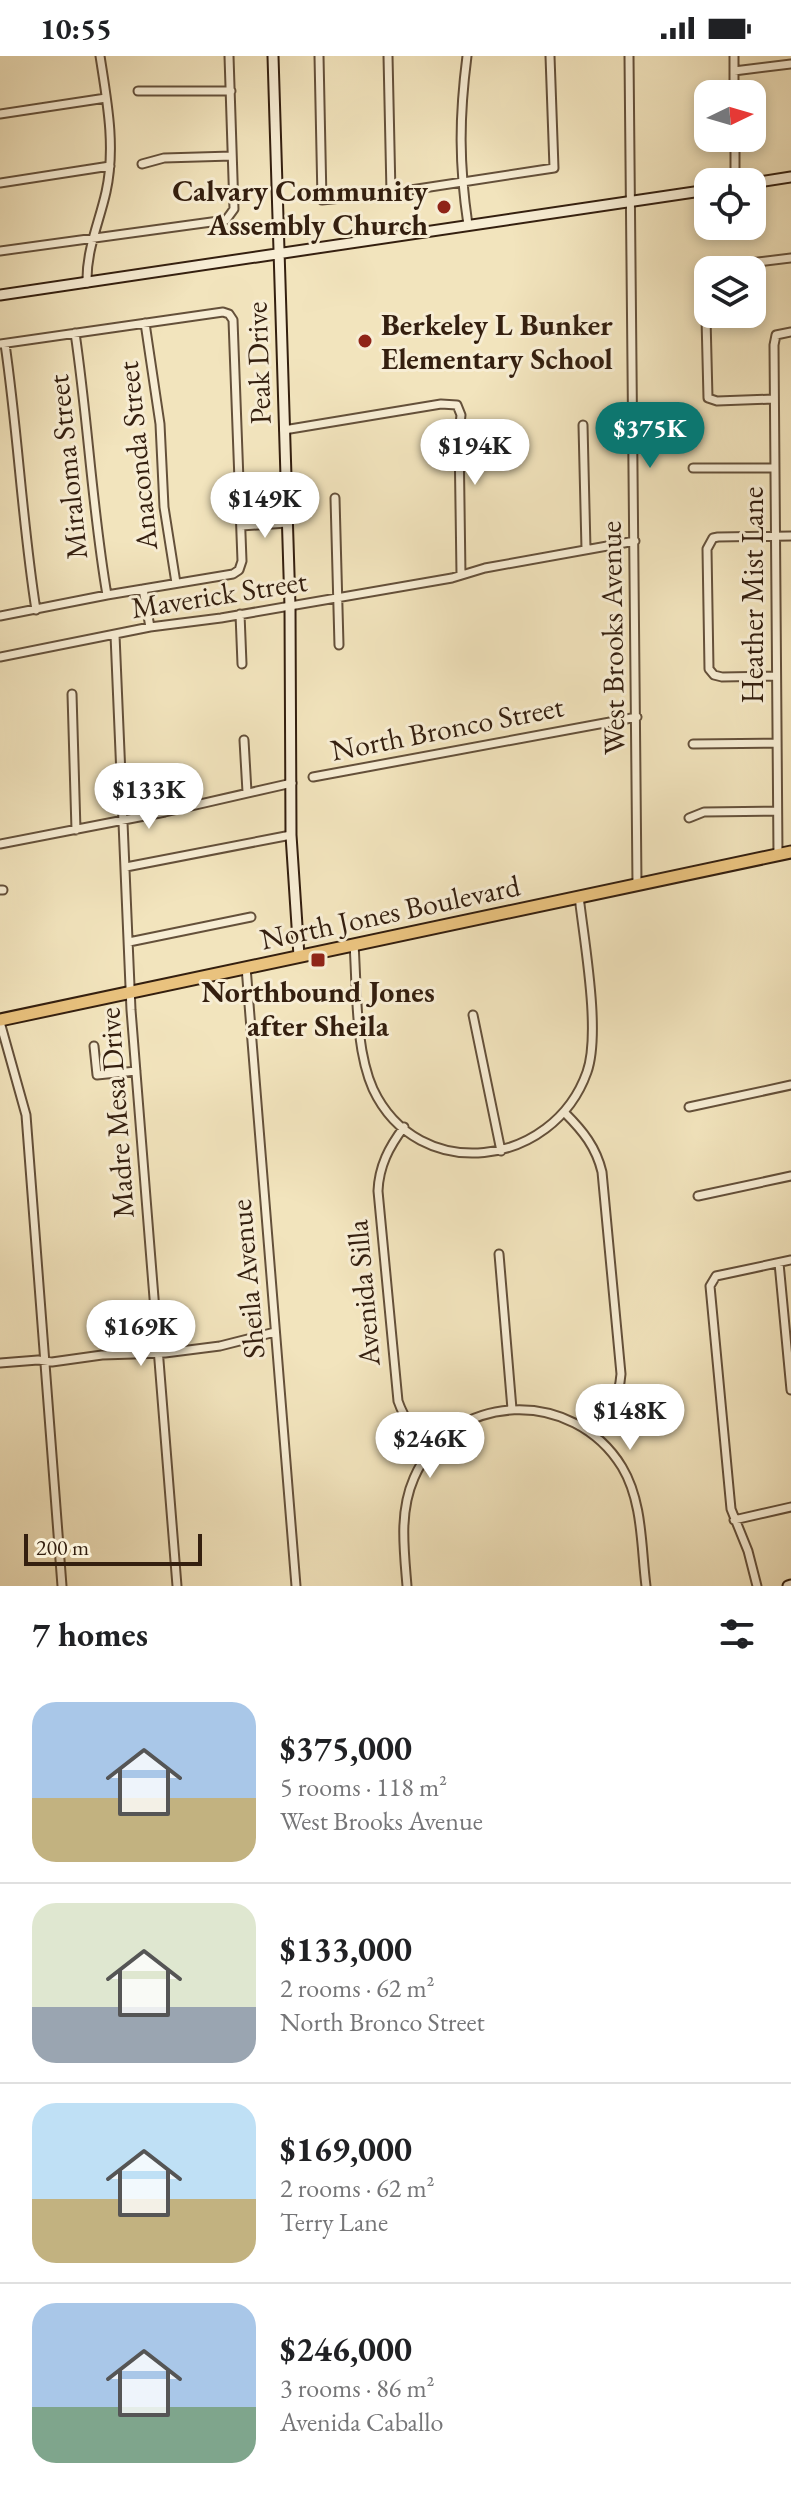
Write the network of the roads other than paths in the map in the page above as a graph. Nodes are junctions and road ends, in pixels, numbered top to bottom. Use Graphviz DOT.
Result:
graph roads {
  1 [pos="100,56"];
  2 [pos="229,56"];
  3 [pos="273,56"];
  4 [pos="319,56"];
  5 [pos="388,56"];
  6 [pos="467,56"];
  7 [pos="550,56"];
  8 [pos="629,56"];
  9 [pos="734,56"];
  10 [pos="791,64"];
  11 [pos="734,71"];
  12 [pos="734,80"];
  13 [pos="138,91"];
  14 [pos="231,91"];
  15 [pos="106,98"];
  16 [pos="0,114"];
  17 [pos="232,156"];
  18 [pos="142,164"];
  19 [pos="110,166"];
  20 [pos="791,177"];
  21 [pos="766,181"];
  22 [pos="461,182"];
  23 [pos="0,183"];
  24 [pos="694,192"];
  25 [pos="391,193"];
  26 [pos="630,202"];
  27 [pos="468,225"];
  28 [pos="92,239"];
  29 [pos="0,251"];
  30 [pos="279,254"];
  31 [pos="791,258"];
  32 [pos="766,260"];
  33 [pos="87,283"];
  34 [pos="0,295"];
  35 [pos="145,323"];
  36 [pos="708,328"];
  37 [pos="791,332"];
  38 [pos="75,333"];
  39 [pos="2,344"];
  40 [pos="773,399"];
  41 [pos="583,425"];
  42 [pos="284,430"];
  43 [pos="693,468"];
  44 [pos="775,468"];
  45 [pos="335,498"];
  46 [pos="287,523"];
  47 [pos="241,526"];
  48 [pos="775,535"];
  49 [pos="791,536"];
  50 [pos="635,541"];
  51 [pos="586,549"];
  52 [pos="461,575"];
  53 [pos="176,583"];
  54 [pos="143,589"];
  55 [pos="107,595"];
  56 [pos="337,599"];
  57 [pos="290,606"];
  58 [pos="36,610"];
  59 [pos="240,614"];
  60 [pos="0,616"];
  61 [pos="150,627"];
  62 [pos="115,635"];
  63 [pos="339,645"];
  64 [pos="0,657"];
  65 [pos="242,664"];
  66 [pos="776,676"];
  67 [pos="72,694"];
  68 [pos="637,717"];
  69 [pos="244,740"];
  70 [pos="777,743"];
  71 [pos="693,744"];
  72 [pos="313,777"];
  73 [pos="292,783"];
  74 [pos="247,792"];
  75 [pos="777,811"];
  76 [pos="689,818"];
  77 [pos="123,820"];
  78 [pos="76,830"];
  79 [pos="291,835"];
  80 [pos="0,844"];
  81 [pos="791,852"];
  82 [pos="778,855"];
  83 [pos="126,867"];
  84 [pos="637,884"];
  85 [pos="579,896"];
  86 [pos="251,917"];
  87 [pos="129,942"];
  88 [pos="354,944"];
  89 [pos="299,956"];
  90 [pos="246,967"];
  91 [pos="131,992"];
  92 [pos="473,1015"];
  93 [pos="0,1021"];
  94 [pos="94,1046"];
  95 [pos="136,1071"];
  96 [pos="791,1085"];
  97 [pos="689,1107"];
  98 [pos="565,1113"];
  99 [pos="404,1127"];
  100 [pos="501,1151"];
  101 [pos="791,1176"];
  102 [pos="698,1196"];
  103 [pos="499,1254"];
  104 [pos="791,1260"];
  105 [pos="779,1263"];
  106 [pos="275,1332"];
  107 [pos="158,1352"];
  108 [pos="46,1361"];
  109 [pos="0,1363"];
  110 [pos="791,1390"];
  111 [pos="512,1409"];
  112 [pos="596,1437"];
  113 [pos="431,1449"];
  114 [pos="791,1507"];
  115 [pos="734,1520"];
  116 [pos="62,1586"];
  117 [pos="177,1586"];
  118 [pos="296,1586"];
  119 [pos="407,1586"];
  120 [pos="646,1586"];
  121 [pos="757,1586"];
  1 -- 15 [label="street"];
  2 -- 14 [label="street"];
  3 -- 30 [label="street, Peak Drive"];
  4 -- 25 [label="street"];
  5 -- 25 [label="street"];
  6 -- 22 [label="street"];
  7 -- 22 [label="street"];
  8 -- 26 [label="street, West Brooks Avenue"];
  9 -- 11 [label="street"];
  10 -- 11 [label="street"];
  11 -- 12 [label="street"];
  13 -- 14 [label="street"];
  14 -- 17 [label="street"];
  15 -- 16 [label="street"];
  15 -- 19 [label="street"];
  17 -- 18 [label="street"];
  17 -- 28 [label="street"];
  19 -- 23 [label="street"];
  19 -- 28 [label="street"];
  20 -- 21 [label="street"];
  22 -- 25 [label="street"];
  22 -- 27 [label="street"];
  24 -- 26 [label="street"];
  26 -- 27 [label="street"];
  26 -- 50 [label="street, West Brooks Avenue"];
  27 -- 30 [label="street"];
  28 -- 29 [label="street"];
  28 -- 33 [label="street"];
  30 -- 33 [label="street"];
  30 -- 42 [label="street, Peak Drive"];
  31 -- 32 [label="street"];
  33 -- 34 [label="street"];
  35 -- 38 [label="street"];
  35 -- 47 [label="street"];
  35 -- 53 [label="street, Anaconda Street"];
  36 -- 40 [label="street"];
  37 -- 40 [label="street, Heather Mist Lane"];
  38 -- 39 [label="street"];
  38 -- 55 [label="street, Miraloma Street"];
  39 -- 58 [label="street"];
  40 -- 44 [label="street, Heather Mist Lane"];
  41 -- 51 [label="street"];
  42 -- 46 [label="street, Peak Drive"];
  42 -- 52 [label="street"];
  43 -- 44 [label="street"];
  44 -- 48 [label="street, Heather Mist Lane"];
  45 -- 56 [label="street"];
  46 -- 47 [label="street"];
  46 -- 57 [label="street, Peak Drive"];
  47 -- 53 [label="street"];
  48 -- 49 [label="street"];
  48 -- 66 [label="street, Heather Mist Lane"];
  48 -- 66 [label="street"];
  50 -- 51 [label="street, Maverick Street"];
  50 -- 68 [label="street, West Brooks Avenue"];
  51 -- 52 [label="street, Maverick Street"];
  52 -- 56 [label="street, Maverick Street"];
  53 -- 54 [label="street"];
  54 -- 55 [label="street"];
  54 -- 61 [label="street"];
  55 -- 58 [label="street"];
  56 -- 57 [label="street, Maverick Street"];
  56 -- 63 [label="street"];
  57 -- 59 [label="street, Maverick Street"];
  57 -- 73 [label="street, Peak Drive"];
  58 -- 60 [label="street"];
  59 -- 61 [label="street, Maverick Street"];
  59 -- 65 [label="street"];
  61 -- 62 [label="street, Maverick Street"];
  62 -- 64 [label="street, Maverick Street"];
  62 -- 77 [label="street, Madre Mesa Drive"];
  66 -- 70 [label="street, Heather Mist Lane"];
  67 -- 78 [label="street"];
  68 -- 72 [label="street, North Bronco Street"];
  68 -- 84 [label="street, West Brooks Avenue"];
  69 -- 74 [label="street"];
  70 -- 71 [label="street"];
  70 -- 75 [label="street, Heather Mist Lane"];
  73 -- 74 [label="street"];
  73 -- 79 [label="street, Peak Drive"];
  74 -- 77 [label="street"];
  75 -- 76 [label="street"];
  75 -- 82 [label="street, Heather Mist Lane"];
  77 -- 78 [label="street"];
  77 -- 83 [label="street, Madre Mesa Drive"];
  78 -- 80 [label="street"];
  79 -- 83 [label="street"];
  79 -- 89 [label="street, Peak Drive"];
  81 -- 82 [label="main road, North Jones Boulevard"];
  82 -- 84 [label="main road, North Jones Boulevard"];
  83 -- 87 [label="street, Madre Mesa Drive"];
  84 -- 85 [label="main road, North Jones Boulevard"];
  85 -- 88 [label="main road, North Jones Boulevard"];
  85 -- 98 [label="street"];
  86 -- 87 [label="street"];
  87 -- 91 [label="street, Madre Mesa Drive"];
  88 -- 89 [label="main road, North Jones Boulevard"];
  88 -- 99 [label="street"];
  89 -- 90 [label="main road, North Jones Boulevard"];
  90 -- 91 [label="main road, North Jones Boulevard"];
  90 -- 106 [label="street, Sheila Avenue"];
  91 -- 93 [label="main road, North Jones Boulevard"];
  91 -- 95 [label="street, Madre Mesa Drive"];
  92 -- 100 [label="street"];
  93 -- 108 [label="street"];
  94 -- 95 [label="street"];
  95 -- 107 [label="street, Madre Mesa Drive"];
  96 -- 97 [label="street"];
  98 -- 100 [label="street"];
  98 -- 112 [label="street"];
  99 -- 100 [label="street"];
  99 -- 113 [label="street, Avenida Silla"];
  101 -- 102 [label="street"];
  103 -- 111 [label="street"];
  104 -- 105 [label="street"];
  105 -- 110 [label="street"];
  105 -- 115 [label="street"];
  106 -- 107 [label="street"];
  106 -- 118 [label="street, Sheila Avenue"];
  107 -- 108 [label="street"];
  107 -- 117 [label="street, Madre Mesa Drive"];
  108 -- 109 [label="street"];
  108 -- 116 [label="street"];
  111 -- 112 [label="street"];
  111 -- 113 [label="street"];
  112 -- 120 [label="street"];
  113 -- 119 [label="street"];
  114 -- 115 [label="street"];
  115 -- 121 [label="street"];
}
